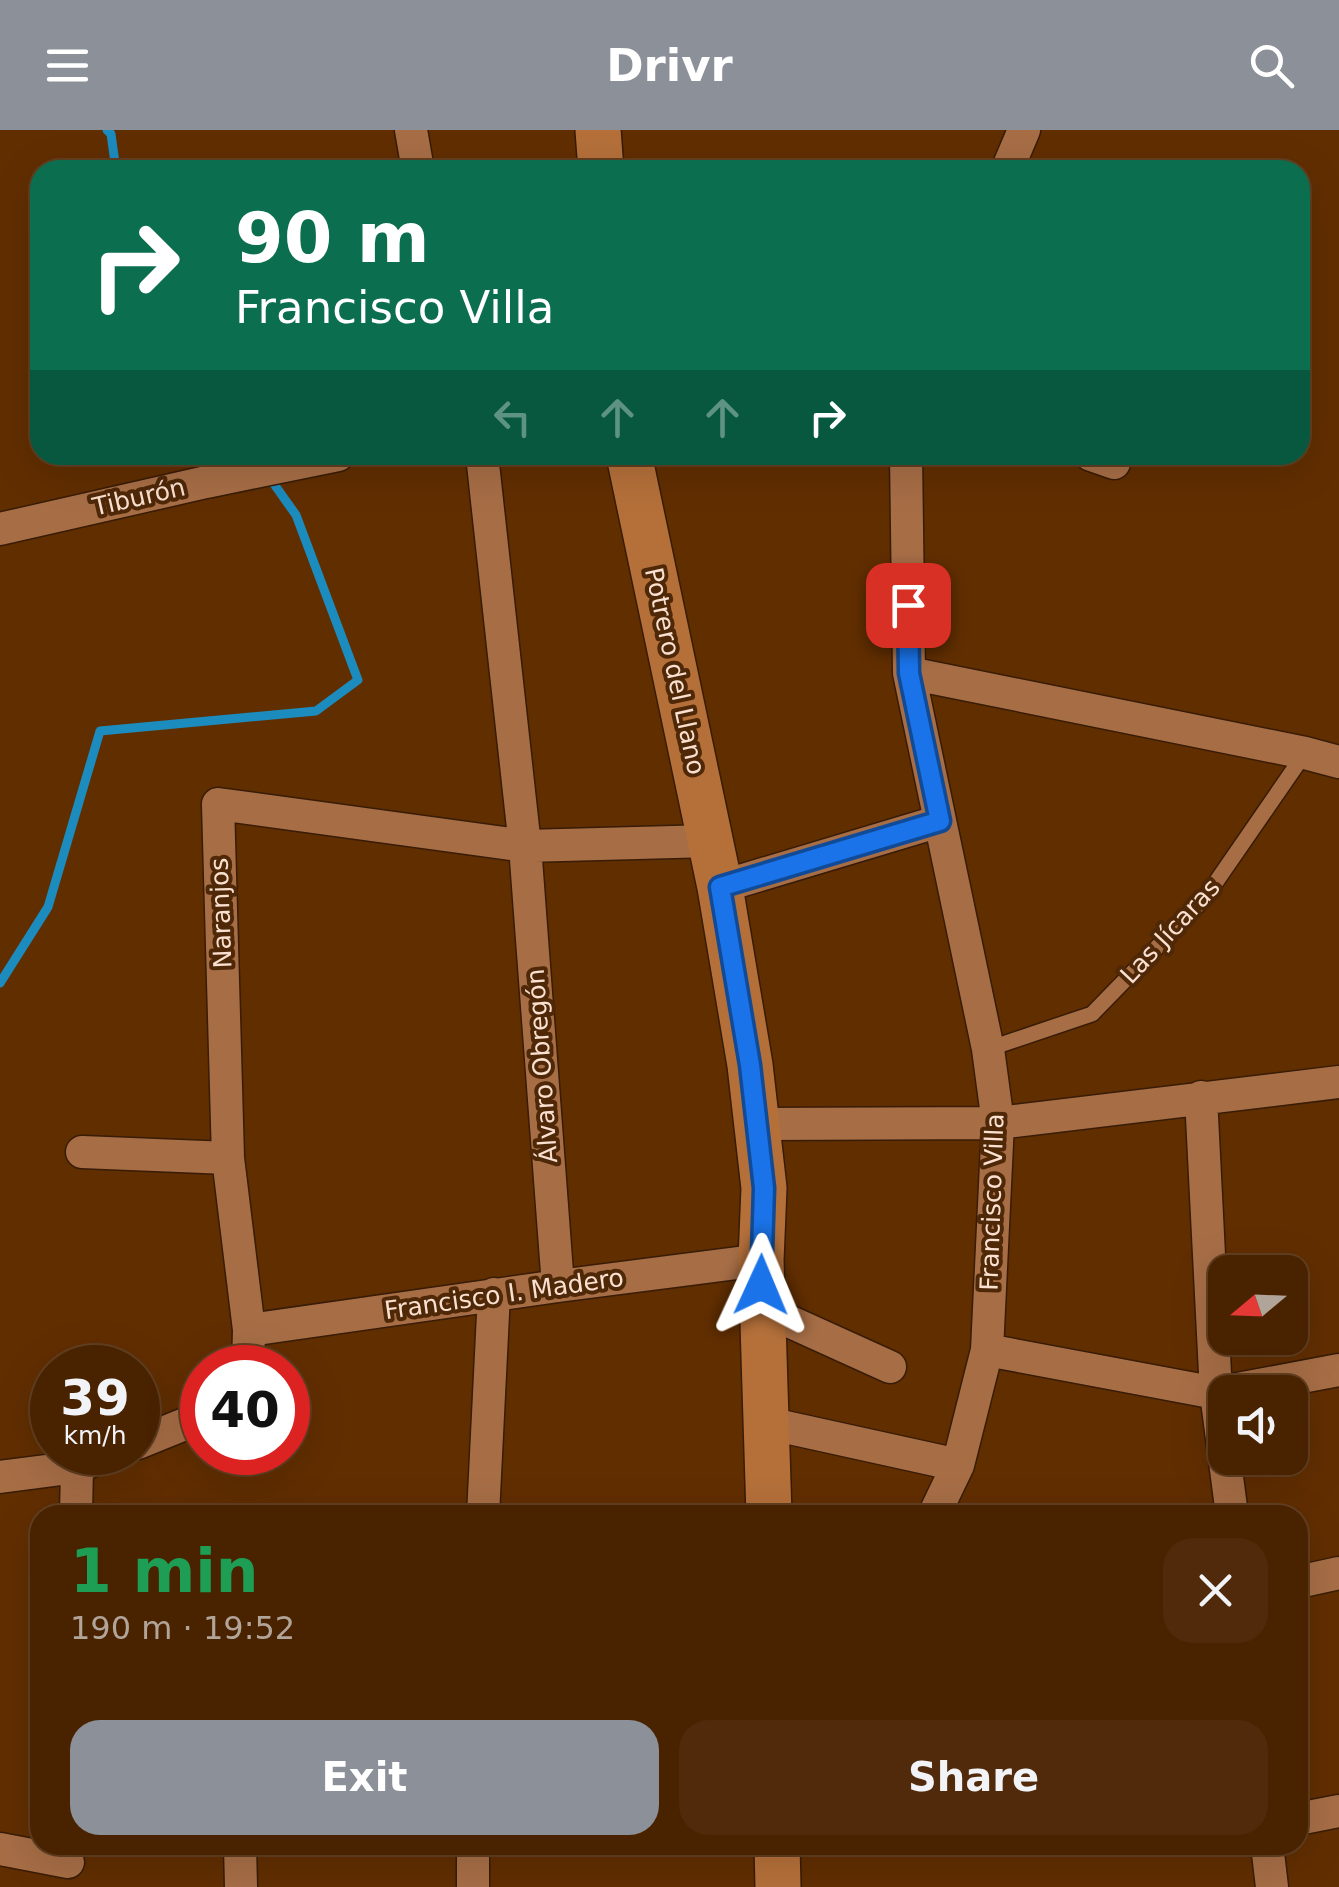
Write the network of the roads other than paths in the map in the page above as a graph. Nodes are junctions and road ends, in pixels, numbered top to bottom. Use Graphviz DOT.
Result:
graph roads {
  1 [pos="411,130"];
  2 [pos="598,130"];
  3 [pos="1024,130"];
  4 [pos="416,160"];
  5 [pos="600,160"];
  6 [pos="1011,160"];
  7 [pos="288,465"];
  8 [pos="483,465"];
  9 [pos="631,465"];
  10 [pos="906,465"];
  11 [pos="0,530"];
  12 [pos="909,673"];
  13 [pos="1305,753"];
  14 [pos="1339,762"];
  15 [pos="940,821"];
  16 [pos="711,841"];
  17 [pos="525,846"];
  18 [pos="720,887"];
  19 [pos="988,1049"];
  20 [pos="1339,1082"];
  21 [pos="1201,1097"];
  22 [pos="757,1124"];
  23 [pos="998,1124"];
  24 [pos="82,1152"];
  25 [pos="228,1158"];
  26 [pos="760,1260"];
  27 [pos="558,1286"];
  28 [pos="494,1294"];
  29 [pos="762,1309"];
  30 [pos="248,1330"];
  31 [pos="248,1345"];
  32 [pos="987,1350"];
  33 [pos="890,1367"];
  34 [pos="1339,1370"];
  35 [pos="1215,1375"];
  36 [pos="1308,1376"];
  37 [pos="1208,1391"];
  38 [pos="767,1423"];
  39 [pos="958,1465"];
  40 [pos="30,1472"];
  41 [pos="77,1475"];
  42 [pos="1227,1475"];
  43 [pos="0,1476"];
  44 [pos="76,1505"];
  45 [pos="483,1505"];
  46 [pos="769,1505"];
  47 [pos="939,1505"];
  48 [pos="1231,1505"];
  49 [pos="1339,1573"];
  50 [pos="1308,1580"];
  51 [pos="1339,1811"];
  52 [pos="1308,1817"];
  53 [pos="0,1849"];
  54 [pos="240,1855"];
  55 [pos="473,1855"];
  56 [pos="1268,1855"];
  57 [pos="67,1865"];
  58 [pos="241,1887"];
  59 [pos="473,1887"];
  60 [pos="1272,1887"];
  1 -- 4 [label="street"];
  2 -- 5 [label="street"];
  3 -- 6 [label="street"];
  7 -- 11 [label="street, Tiburón"];
  8 -- 17 [label="street"];
  9 -- 16 [label="street, Potrero del Llano"];
  10 -- 12 [label="street, Francisco Villa"];
  12 -- 13 [label="street"];
  12 -- 15 [label="street, Francisco Villa"];
  13 -- 14 [label="street"];
  13 -- 19 [label="lane, Las Jícaras"];
  15 -- 18 [label="street"];
  15 -- 19 [label="street, Francisco Villa"];
  16 -- 17 [label="street, Naranjos"];
  16 -- 18 [label="street, Potrero del Llano"];
  17 -- 25 [label="street, Naranjos"];
  17 -- 27 [label="street, Álvaro Obregón"];
  18 -- 22 [label="street"];
  19 -- 23 [label="street, Francisco Villa"];
  20 -- 21 [label="street"];
  21 -- 23 [label="street"];
  21 -- 35 [label="street"];
  22 -- 23 [label="street"];
  22 -- 26 [label="street"];
  23 -- 32 [label="street, Francisco Villa"];
  24 -- 25 [label="street"];
  25 -- 30 [label="street, Naranjos"];
  26 -- 27 [label="street, Francisco I. Madero"];
  26 -- 29 [label="street"];
  27 -- 28 [label="street, Francisco I. Madero"];
  28 -- 30 [label="street, Francisco I. Madero"];
  28 -- 45 [label="street"];
  29 -- 33 [label="street"];
  29 -- 38 [label="street"];
  30 -- 31 [label="street, Naranjos"];
  32 -- 37 [label="street"];
  32 -- 39 [label="street, Francisco Villa"];
  34 -- 36 [label="street"];
  38 -- 39 [label="street"];
  38 -- 46 [label="street"];
  39 -- 47 [label="street, Francisco Villa"];
  40 -- 43 [label="street"];
  41 -- 44 [label="street"];
  42 -- 48 [label="street"];
  49 -- 50 [label="street"];
  51 -- 52 [label="street"];
  53 -- 57 [label="street"];
  54 -- 58 [label="street"];
  55 -- 59 [label="street"];
  56 -- 60 [label="street"];
}
